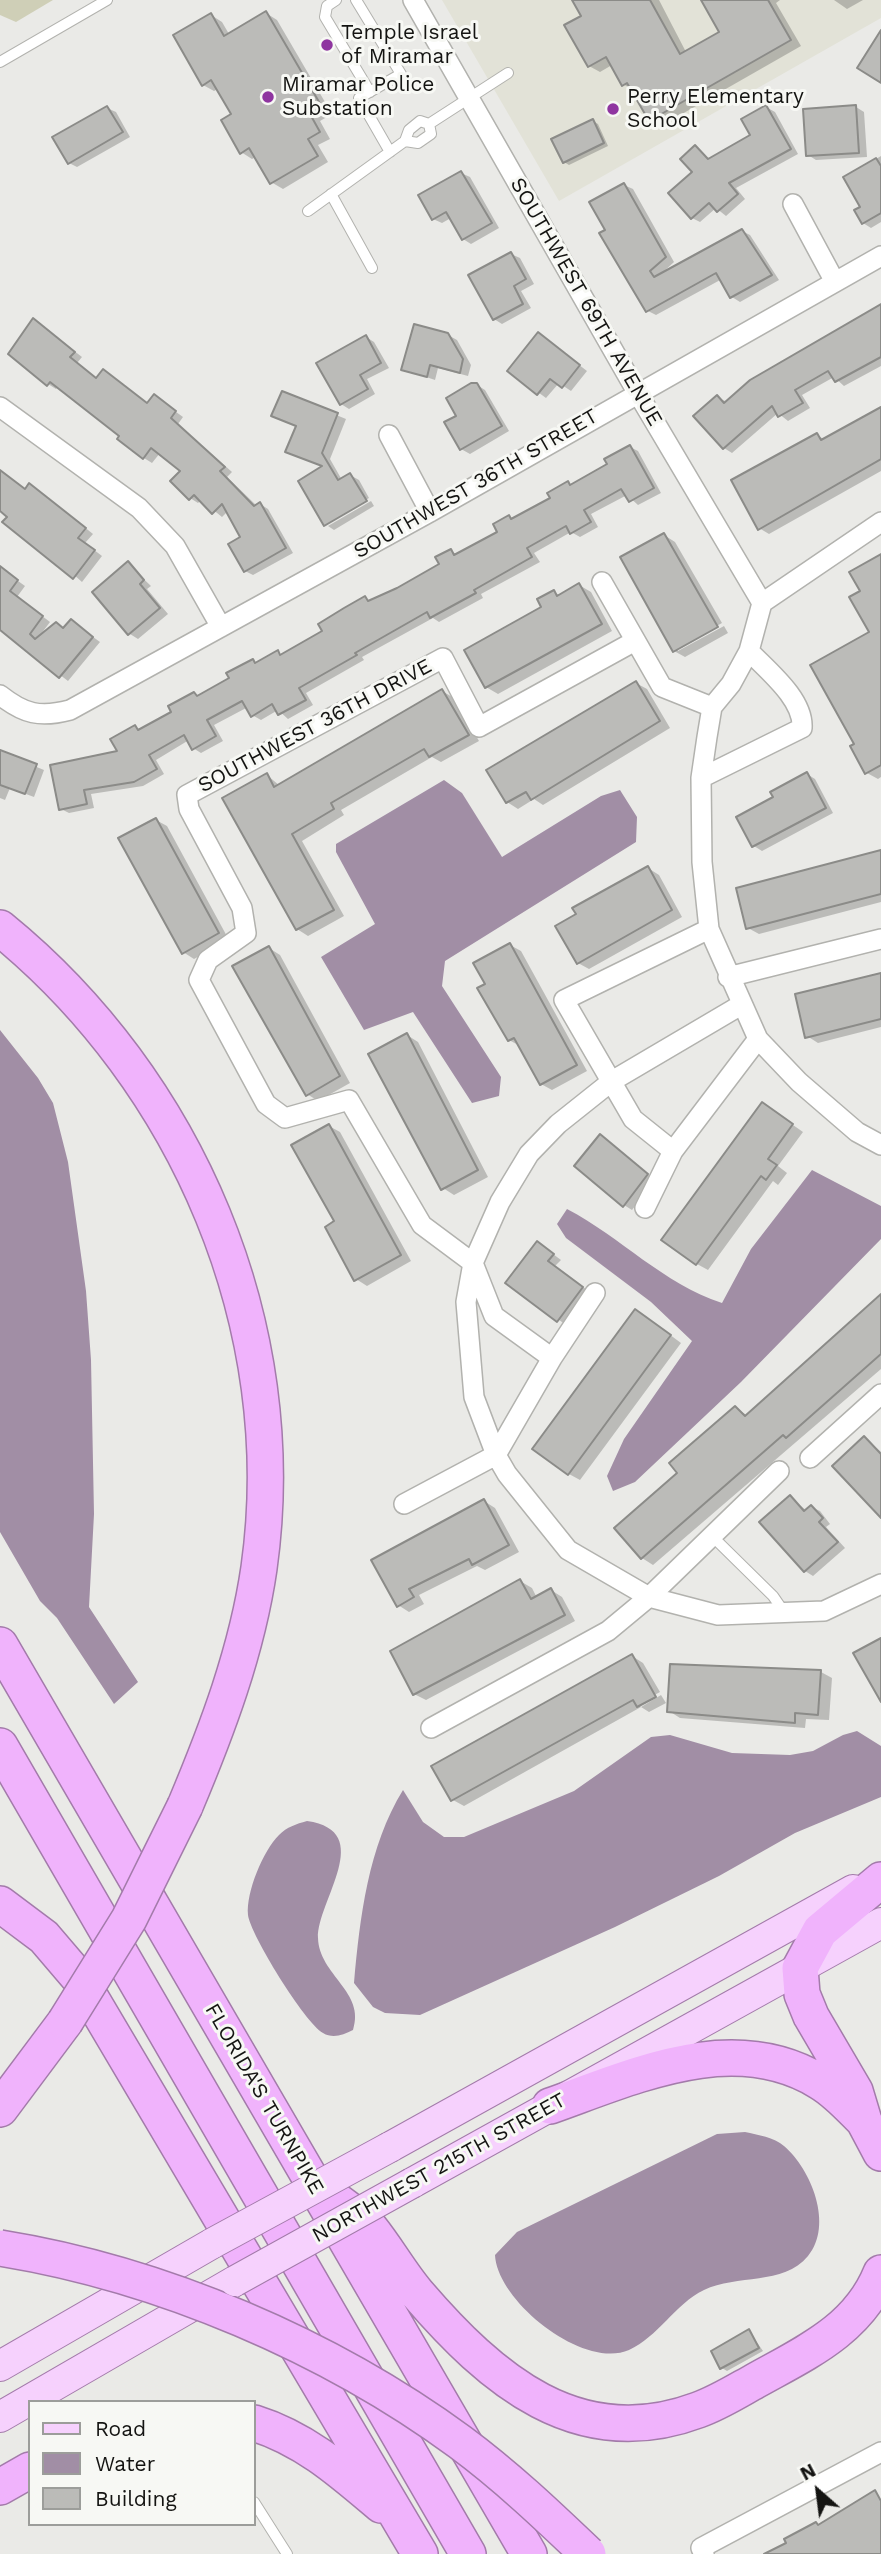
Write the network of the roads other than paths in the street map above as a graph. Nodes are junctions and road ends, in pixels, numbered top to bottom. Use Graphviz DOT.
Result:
graph roads {
  1 [pos="107,0"];
  2 [pos="336,0"];
  3 [pos="356,0"];
  4 [pos="413,0"];
  5 [pos="0,62"];
  6 [pos="508,72"];
  7 [pos="370,92"];
  8 [pos="468,97"];
  9 [pos="429,124"];
  10 [pos="405,141"];
  11 [pos="390,152"];
  12 [pos="331,194"];
  13 [pos="793,204"];
  14 [pos="308,211"];
  15 [pos="881,256"];
  16 [pos="372,268"];
  17 [pos="835,282"];
  18 [pos="637,392"];
  19 [pos="0,407"];
  20 [pos="389,435"];
  21 [pos="430,512"];
  22 [pos="881,522"];
  23 [pos="602,582"];
  24 [pos="762,603"];
  25 [pos="221,627"];
  26 [pos="635,641"];
  27 [pos="749,651"];
  28 [pos="0,695"];
  29 [pos="712,707"];
  30 [pos="701,778"];
  31 [pos="0,928"];
  32 [pos="709,929"];
  33 [pos="881,939"];
  34 [pos="728,977"];
  35 [pos="741,1005"];
  36 [pos="758,1039"];
  37 [pos="612,1081"];
  38 [pos="881,1145"];
  39 [pos="673,1151"];
  40 [pos="645,1208"];
  41 [pos="473,1263"];
  42 [pos="595,1293"];
  43 [pos="552,1358"];
  44 [pos="879,1401"];
  45 [pos="496,1455"];
  46 [pos="810,1458"];
  47 [pos="779,1471"];
  48 [pos="404,1504"];
  49 [pos="712,1536"];
  50 [pos="881,1584"];
  51 [pos="649,1597"];
  52 [pos="784,1613"];
  53 [pos="0,1645"];
  54 [pos="431,1728"];
  55 [pos="0,1746"];
  56 [pos="881,1875"];
  57 [pos="881,1880"];
  58 [pos="0,1905"];
  59 [pos="881,1923"];
  60 [pos="800,1968"];
  61 [pos="550,2106"];
  62 [pos="0,2109"];
  63 [pos="864,2121"];
  64 [pos="881,2152"];
  65 [pos="312,2182"];
  66 [pos="0,2248"];
  67 [pos="881,2273"];
  68 [pos="0,2366"];
  69 [pos="29,2400"];
  70 [pos="28,2401"];
  71 [pos="0,2417"];
  72 [pos="256,2424"];
  73 [pos="881,2452"];
  74 [pos="28,2471"];
  75 [pos="0,2487"];
  76 [pos="256,2505"];
  77 [pos="402,2524"];
  78 [pos="287,2554"];
  79 [pos="420,2554"];
  80 [pos="468,2554"];
  81 [pos="529,2554"];
  82 [pos="588,2554"];
  83 [pos="704,2554"];
  1 -- 5 [label="lane"];
  2 -- 7 [label="lane"];
  3 -- 7 [label="lane"];
  4 -- 8 [label="street, SOUTHWEST 69TH AVENUE"];
  6 -- 8 [label="lane"];
  7 -- 11 [label="lane"];
  8 -- 9 [label="lane"];
  8 -- 18 [label="street, SOUTHWEST 69TH AVENUE"];
  9 -- 10 [label="lane"];
  9 -- 10 [label="lane"];
  10 -- 11 [label="lane"];
  11 -- 12 [label="lane"];
  12 -- 14 [label="lane"];
  12 -- 16 [label="lane"];
  13 -- 17 [label="street"];
  15 -- 17 [label="street, SOUTHWEST 36TH STREET"];
  17 -- 18 [label="street, SOUTHWEST 36TH STREET"];
  18 -- 21 [label="street, SOUTHWEST 36TH STREET"];
  18 -- 24 [label="street, SOUTHWEST 69TH AVENUE"];
  19 -- 25 [label="street"];
  20 -- 21 [label="street"];
  21 -- 25 [label="street, SOUTHWEST 36TH STREET"];
  22 -- 24 [label="street"];
  23 -- 26 [label="street"];
  24 -- 27 [label="street"];
  25 -- 28 [label="street, SOUTHWEST 36TH STREET"];
  26 -- 29 [label="street"];
  26 -- 41 [label="street, SOUTHWEST 36TH DRIVE"];
  27 -- 29 [label="street"];
  27 -- 30 [label="street"];
  29 -- 30 [label="street"];
  30 -- 32 [label="street"];
  31 -- 62 [label="highway, bridge"];
  32 -- 34 [label="street"];
  32 -- 37 [label="street"];
  33 -- 34 [label="street"];
  34 -- 35 [label="street"];
  35 -- 36 [label="street"];
  35 -- 37 [label="street"];
  36 -- 38 [label="street"];
  36 -- 39 [label="street"];
  37 -- 39 [label="street"];
  37 -- 41 [label="street"];
  39 -- 40 [label="street"];
  41 -- 43 [label="street"];
  41 -- 45 [label="street"];
  42 -- 43 [label="street"];
  43 -- 45 [label="street"];
  44 -- 46 [label="street"];
  45 -- 48 [label="street"];
  45 -- 51 [label="street"];
  47 -- 49 [label="street"];
  49 -- 51 [label="street"];
  49 -- 52 [label="lane"];
  50 -- 52 [label="street"];
  51 -- 52 [label="street"];
  51 -- 54 [label="street"];
  53 -- 65 [label="highway, FLORIDA'S TURNPIKE"];
  55 -- 80 [label="highway"];
  56 -- 68 [label="main road, NORTHWEST 215TH STREET, bridge"];
  57 -- 60 [label="highway"];
  58 -- 77 [label="highway"];
  59 -- 60 [label="main road, NORTHWEST 215TH STREET"];
  60 -- 61 [label="main road, NORTHWEST 215TH STREET"];
  60 -- 63 [label="highway"];
  61 -- 63 [label="highway"];
  61 -- 69 [label="main road, NORTHWEST 215TH STREET, bridge"];
  63 -- 64 [label="highway"];
  65 -- 67 [label="highway"];
  65 -- 81 [label="highway, FLORIDA'S TURNPIKE"];
  66 -- 82 [label="highway, bridge"];
  70 -- 71 [label="main road, NORTHWEST 215TH STREET, bridge"];
  72 -- 77 [label="highway"];
  73 -- 83 [label="street"];
  74 -- 75 [label="highway"];
  76 -- 78 [label="lane"];
  77 -- 79 [label="highway"];
}
